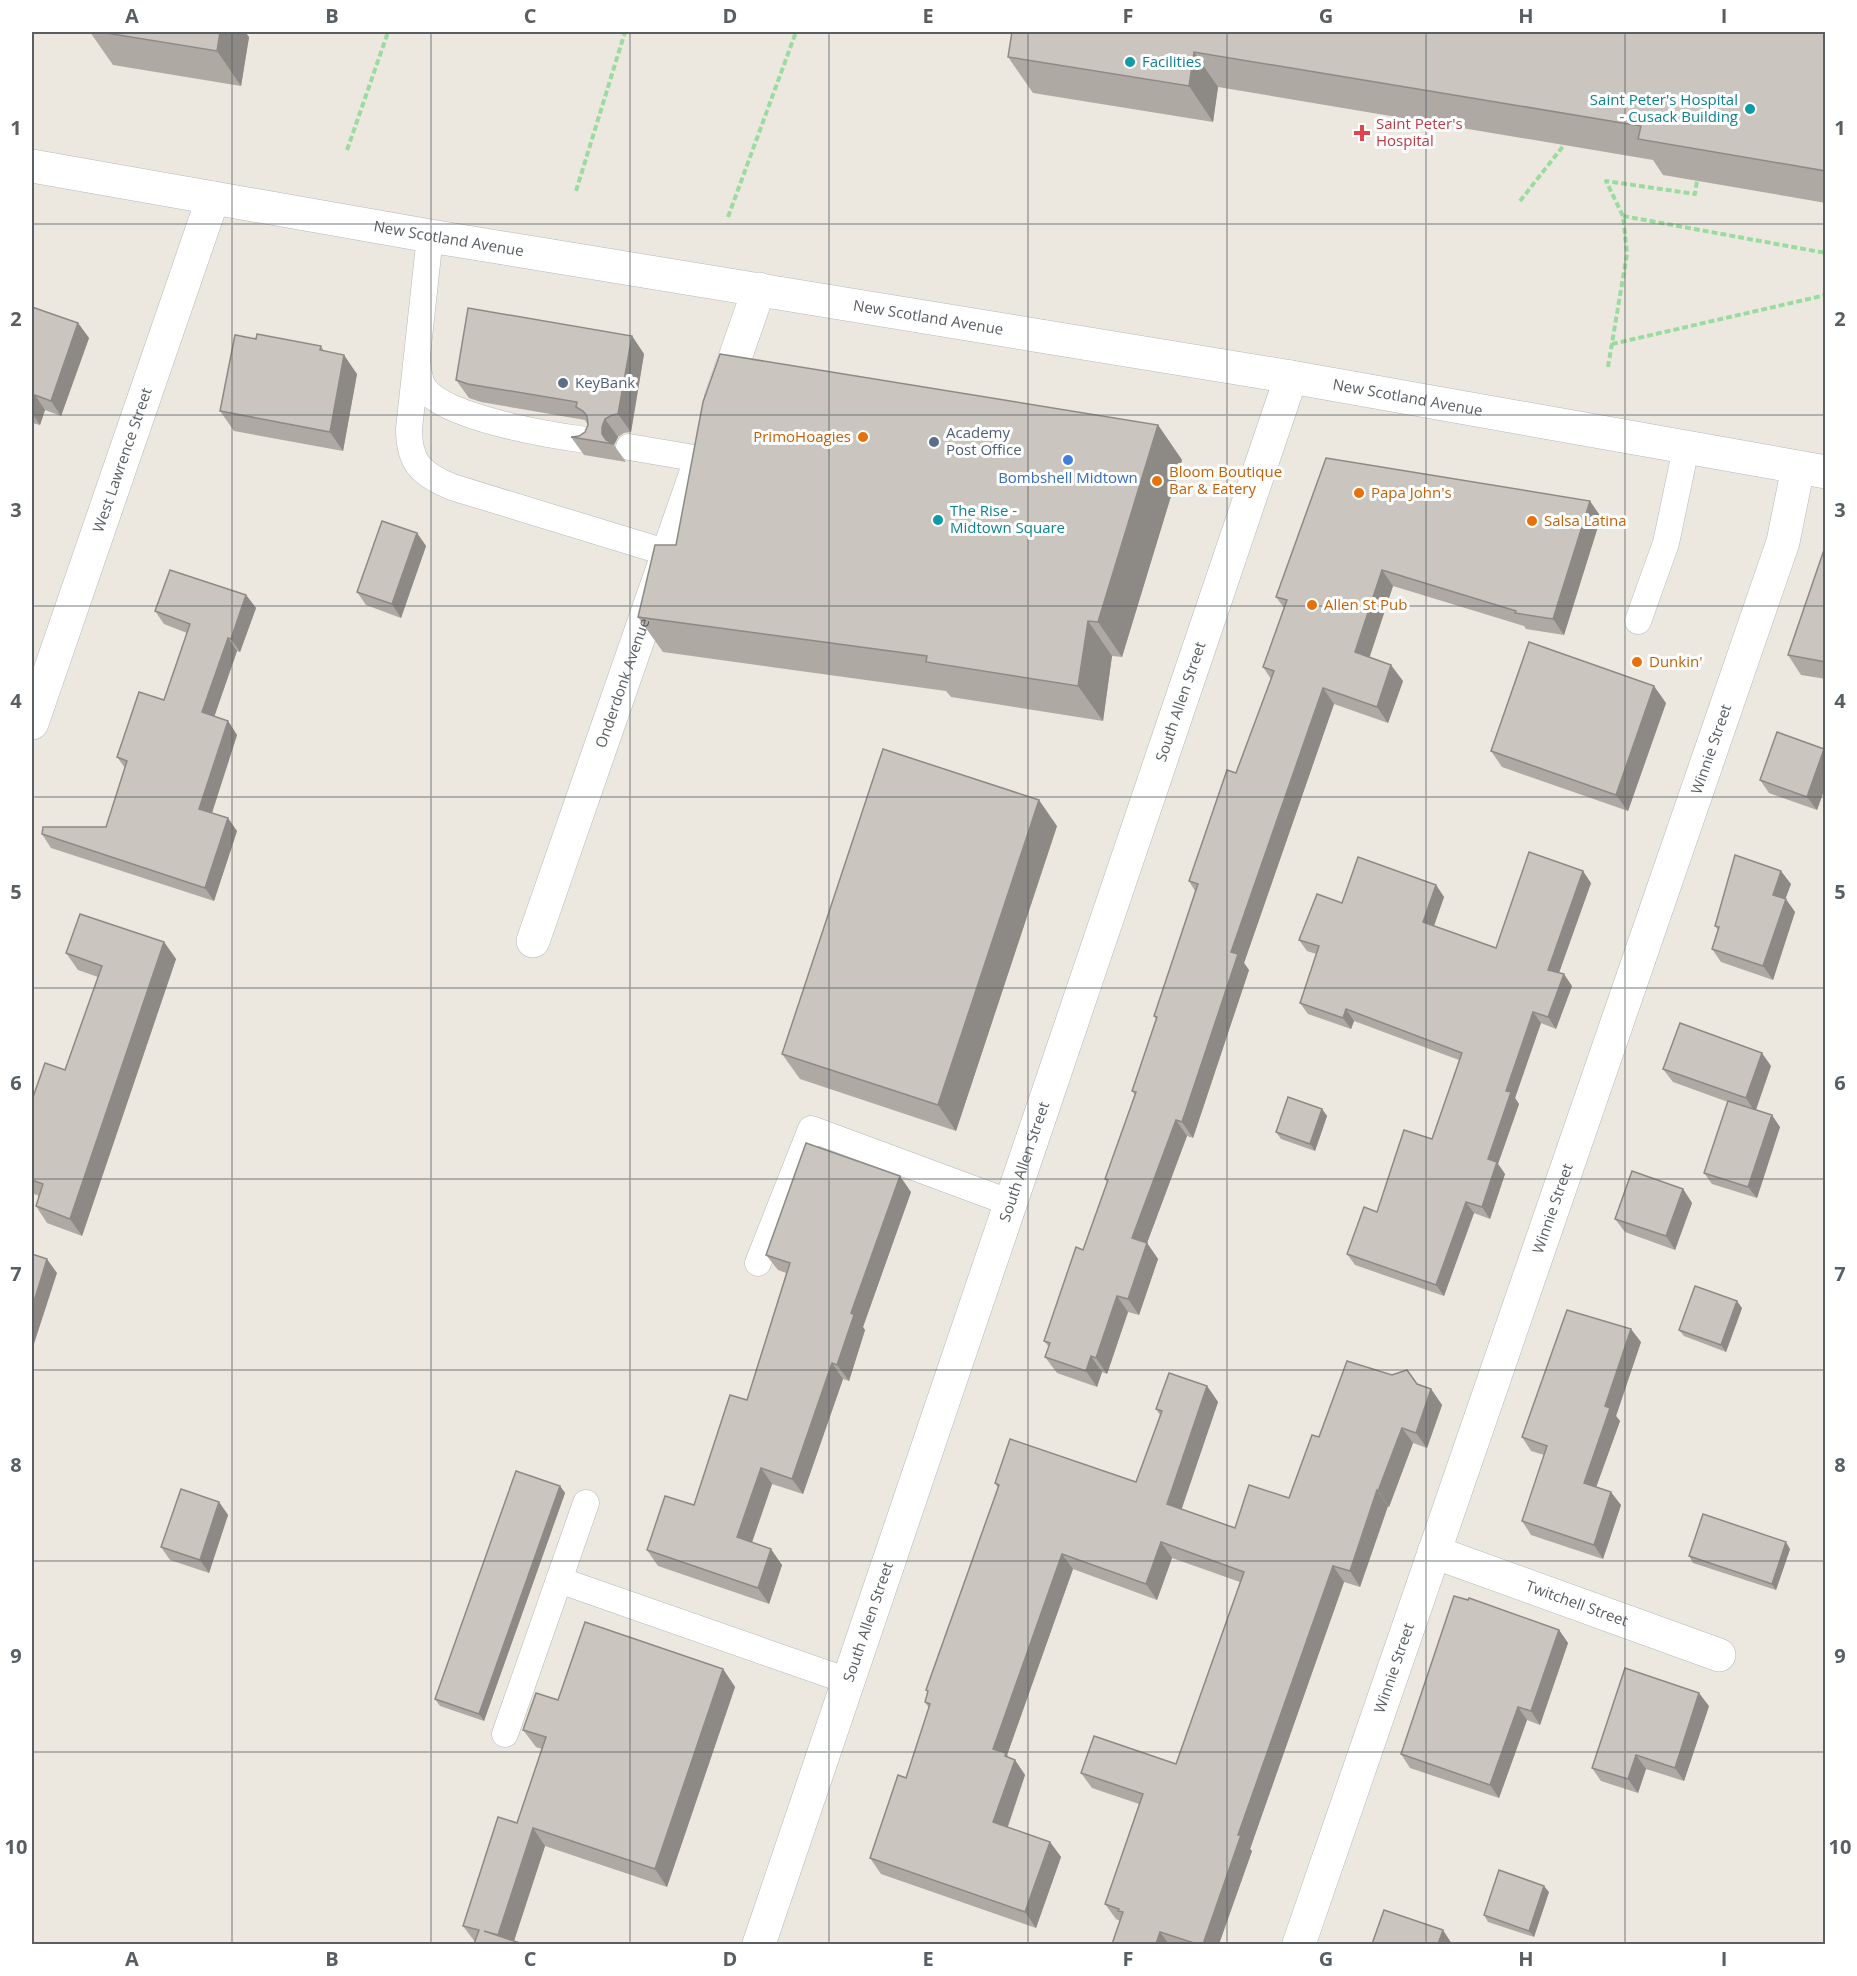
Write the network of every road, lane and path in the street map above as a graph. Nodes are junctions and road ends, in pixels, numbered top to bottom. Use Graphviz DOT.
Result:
graph roads {
  1 [pos="388,32"];
  2 [pos="626,32"];
  3 [pos="796,32"];
  4 [pos="1564,144"];
  5 [pos="347,150"];
  6 [pos="32,166"];
  7 [pos="1697,180"];
  8 [pos="576,190"];
  9 [pos="213,198"];
  10 [pos="1520,201"];
  11 [pos="1623,216"];
  12 [pos="728,217"];
  13 [pos="430,236"];
  14 [pos="1826,253"];
  15 [pos="759,289"];
  16 [pos="1826,295"];
  17 [pos="1612,344"];
  18 [pos="417,346"];
  19 [pos="1608,367"];
  20 [pos="1291,377"];
  21 [pos="586,440"];
  22 [pos="707,440"];
  23 [pos="629,447"];
  24 [pos="1686,447"];
  25 [pos="1812,470"];
  26 [pos="668,553"];
  27 [pos="1638,621"];
  28 [pos="32,723"];
  29 [pos="533,941"];
  30 [pos="1011,1203"];
  31 [pos="758,1263"];
  32 [pos="586,1503"];
  33 [pos="1434,1552"];
  34 [pos="558,1580"];
  35 [pos="1719,1655"];
  36 [pos="848,1681"];
  37 [pos="505,1734"];
  38 [pos="759,1944"];
  39 [pos="1299,1944"];
  1 -- 5 [label="path"];
  2 -- 8 [label="path"];
  3 -- 12 [label="path"];
  4 -- 10 [label="path"];
  6 -- 9 [label="street, New Scotland Avenue"];
  7 -- 11 [label="path"];
  9 -- 13 [label="street, New Scotland Avenue"];
  9 -- 28 [label="street, West Lawrence Street"];
  11 -- 14 [label="path"];
  11 -- 17 [label="path"];
  13 -- 15 [label="street, New Scotland Avenue"];
  13 -- 18 [label="lane"];
  15 -- 20 [label="street, New Scotland Avenue"];
  15 -- 22 [label="street, Onderdonk Avenue"];
  16 -- 17 [label="path"];
  17 -- 19 [label="path"];
  18 -- 21 [label="lane"];
  18 -- 26 [label="lane"];
  20 -- 24 [label="street, New Scotland Avenue"];
  20 -- 30 [label="street, South Allen Street"];
  22 -- 23 [label="lane"];
  22 -- 26 [label="street, Onderdonk Avenue"];
  24 -- 25 [label="street, New Scotland Avenue"];
  24 -- 27 [label="lane"];
  25 -- 33 [label="street, Winnie Street"];
  26 -- 29 [label="street, Onderdonk Avenue"];
  30 -- 31 [label="lane"];
  30 -- 36 [label="street, South Allen Street"];
  32 -- 34 [label="lane"];
  33 -- 35 [label="street, Twitchell Street"];
  33 -- 39 [label="street, Winnie Street"];
  34 -- 36 [label="lane"];
  34 -- 37 [label="lane"];
  36 -- 38 [label="street, South Allen Street"];
}
